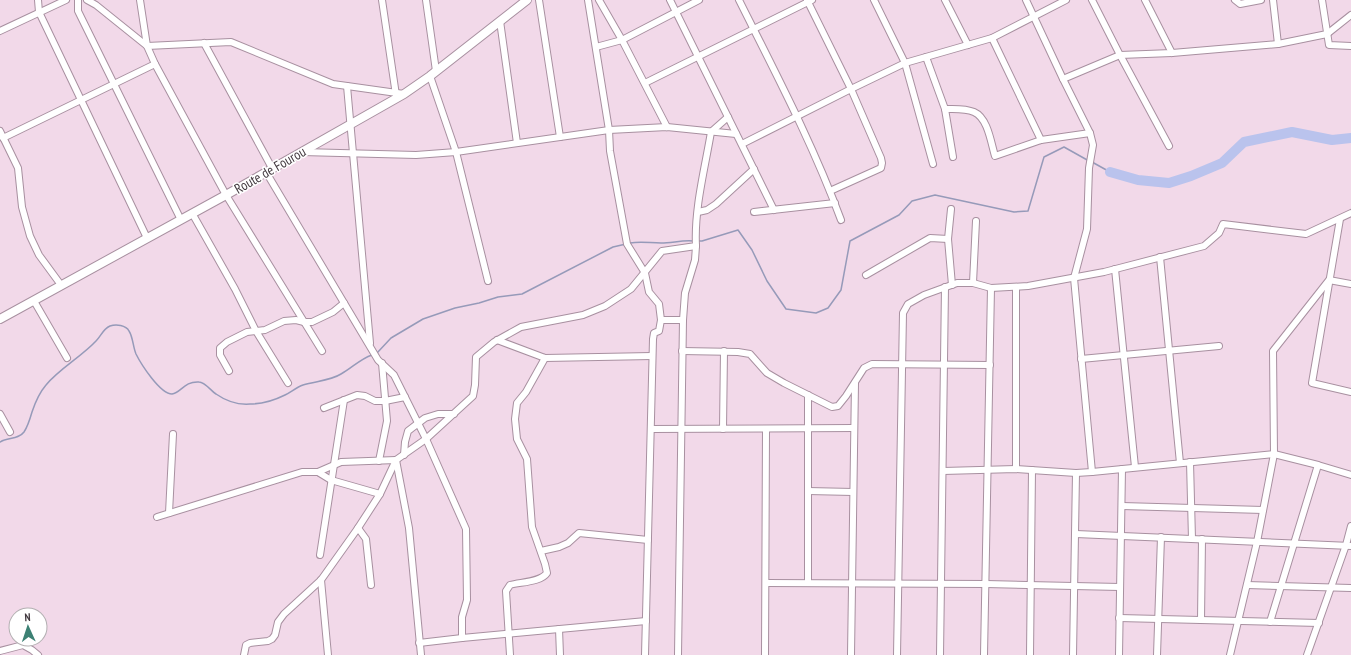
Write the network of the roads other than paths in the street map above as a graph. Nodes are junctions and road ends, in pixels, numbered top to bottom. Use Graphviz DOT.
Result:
graph roads {
  1 [pos="38,0"];
  2 [pos="66,0"];
  3 [pos="78,0"];
  4 [pos="87,0"];
  5 [pos="140,0"];
  6 [pos="382,0"];
  7 [pos="426,0"];
  8 [pos="527,0"];
  9 [pos="539,0"];
  10 [pos="588,0"];
  11 [pos="599,0"];
  12 [pos="670,0"];
  13 [pos="699,0"];
  14 [pos="739,0"];
  15 [pos="874,0"];
  16 [pos="945,0"];
  17 [pos="1026,0"];
  18 [pos="1066,0"];
  19 [pos="1092,0"];
  20 [pos="1146,0"];
  21 [pos="1235,0"];
  22 [pos="1261,0"];
  23 [pos="1273,0"];
  24 [pos="1322,0"];
  25 [pos="809,1"];
  26 [pos="96,2"];
  27 [pos="39,12"];
  28 [pos="676,12"];
  29 [pos="1351,14"];
  30 [pos="1034,16"];
  31 [pos="500,21"];
  32 [pos="753,30"];
  33 [pos="0,31"];
  34 [pos="1327,34"];
  35 [pos="992,38"];
  36 [pos="622,40"];
  37 [pos="204,43"];
  38 [pos="1278,44"];
  39 [pos="968,45"];
  40 [pos="147,46"];
  41 [pos="1351,46"];
  42 [pos="596,47"];
  43 [pos="1172,53"];
  44 [pos="1120,55"];
  45 [pos="699,57"];
  46 [pos="926,57"];
  47 [pos="905,63"];
  48 [pos="155,64"];
  49 [pos="433,73"];
  50 [pos="1063,79"];
  51 [pos="114,84"];
  52 [pos="645,84"];
  53 [pos="347,86"];
  54 [pos="851,88"];
  55 [pos="396,95"];
  56 [pos="81,100"];
  57 [pos="945,109"];
  58 [pos="728,117"];
  59 [pos="796,117"];
  60 [pos="350,125"];
  61 [pos="667,127"];
  62 [pos="609,130"];
  63 [pos="0,131"];
  64 [pos="711,132"];
  65 [pos="1090,132"];
  66 [pos="736,134"];
  67 [pos="560,137"];
  68 [pos="3,138"];
  69 [pos="1041,140"];
  70 [pos="517,143"];
  71 [pos="742,144"];
  72 [pos="1169,146"];
  73 [pos="302,152"];
  74 [pos="456,152"];
  75 [pos="353,153"];
  76 [pos="953,157"];
  77 [pos="933,164"];
  78 [pos="754,169"];
  79 [pos="269,170"];
  80 [pos="830,191"];
  81 [pos="226,195"];
  82 [pos="835,203"];
  83 [pos="951,209"];
  84 [pos="774,210"];
  85 [pos="698,212"];
  86 [pos="754,212"];
  87 [pos="192,213"];
  88 [pos="1351,213"];
  89 [pos="1340,219"];
  90 [pos="181,220"];
  91 [pos="841,220"];
  92 [pos="976,221"];
  93 [pos="147,238"];
  94 [pos="948,238"];
  95 [pos="696,246"];
  96 [pos="1160,257"];
  97 [pos="1115,269"];
  98 [pos="645,273"];
  99 [pos="866,275"];
  100 [pos="1074,278"];
  101 [pos="1329,280"];
  102 [pos="488,281"];
  103 [pos="973,283"];
  104 [pos="1351,284"];
  105 [pos="60,285"];
  106 [pos="952,285"];
  107 [pos="945,287"];
  108 [pos="991,288"];
  109 [pos="1016,288"];
  110 [pos="34,301"];
  111 [pos="344,303"];
  112 [pos="0,319"];
  113 [pos="661,320"];
  114 [pos="683,320"];
  115 [pos="304,322"];
  116 [pos="256,331"];
  117 [pos="497,340"];
  118 [pos="1219,346"];
  119 [pos="371,348"];
  120 [pos="322,351"];
  121 [pos="682,351"];
  122 [pos="724,351"];
  123 [pos="1169,351"];
  124 [pos="1124,355"];
  125 [pos="652,356"];
  126 [pos="67,358"];
  127 [pos="545,358"];
  128 [pos="1081,359"];
  129 [pos="382,363"];
  130 [pos="902,364"];
  131 [pos="944,365"];
  132 [pos="990,365"];
  133 [pos="229,371"];
  134 [pos="288,383"];
  135 [pos="854,383"];
  136 [pos="1351,392"];
  137 [pos="808,395"];
  138 [pos="405,397"];
  139 [pos="344,400"];
  140 [pos="385,401"];
  141 [pos="324,408"];
  142 [pos="0,414"];
  143 [pos="454,414"];
  144 [pos="418,423"];
  145 [pos="808,428"];
  146 [pos="854,428"];
  147 [pos="650,429"];
  148 [pos="681,429"];
  149 [pos="723,429"];
  150 [pos="766,429"];
  151 [pos="10,432"];
  152 [pos="173,434"];
  153 [pos="426,439"];
  154 [pos="1274,454"];
  155 [pos="404,455"];
  156 [pos="396,460"];
  157 [pos="379,461"];
  158 [pos="1190,462"];
  159 [pos="1180,463"];
  160 [pos="1318,465"];
  161 [pos="333,466"];
  162 [pos="1135,467"];
  163 [pos="1016,469"];
  164 [pos="1122,469"];
  165 [pos="1032,470"];
  166 [pos="988,471"];
  167 [pos="318,472"];
  168 [pos="943,472"];
  169 [pos="1092,472"];
  170 [pos="1076,473"];
  171 [pos="1351,475"];
  172 [pos="331,480"];
  173 [pos="808,491"];
  174 [pos="853,492"];
  175 [pos="380,494"];
  176 [pos="1122,506"];
  177 [pos="1191,508"];
  178 [pos="1263,510"];
  179 [pos="169,513"];
  180 [pos="157,517"];
  181 [pos="1351,526"];
  182 [pos="358,528"];
  183 [pos="1076,534"];
  184 [pos="1121,535"];
  185 [pos="1161,537"];
  186 [pos="1192,539"];
  187 [pos="1202,539"];
  188 [pos="648,540"];
  189 [pos="1257,542"];
  190 [pos="1294,544"];
  191 [pos="1348,546"];
  192 [pos="540,551"];
  193 [pos="320,554"];
  194 [pos="321,580"];
  195 [pos="766,583"];
  196 [pos="808,583"];
  197 [pos="852,584"];
  198 [pos="898,584"];
  199 [pos="941,584"];
  200 [pos="986,584"];
  201 [pos="371,585"];
  202 [pos="1031,585"];
  203 [pos="1075,586"];
  204 [pos="1247,586"];
  205 [pos="1281,586"];
  206 [pos="1120,587"];
  207 [pos="1331,588"];
  208 [pos="1351,588"];
  209 [pos="1120,618"];
  210 [pos="1157,619"];
  211 [pos="1201,620"];
  212 [pos="646,621"];
  213 [pos="1238,621"];
  214 [pos="1270,622"];
  215 [pos="1319,623"];
  216 [pos="559,629"];
  217 [pos="509,634"];
  218 [pos="462,638"];
  219 [pos="420,643"];
  220 [pos="0,652"];
  221 [pos="38,655"];
  222 [pos="244,655"];
  223 [pos="328,655"];
  224 [pos="420,655"];
  225 [pos="510,655"];
  226 [pos="560,655"];
  227 [pos="645,655"];
  228 [pos="678,655"];
  229 [pos="765,655"];
  230 [pos="851,655"];
  231 [pos="897,655"];
  232 [pos="940,655"];
  233 [pos="984,655"];
  234 [pos="1030,655"];
  235 [pos="1073,655"];
  236 [pos="1119,655"];
  237 [pos="1157,655"];
  238 [pos="1230,655"];
  239 [pos="1307,655"];
  1 -- 27 [label="street"];
  2 -- 27 [label="street"];
  3 -- 51 [label="street"];
  4 -- 26 [label="street"];
  5 -- 40 [label="street"];
  6 -- 55 [label="street"];
  7 -- 49 [label="street"];
  8 -- 31 [label="main road, Route de Fourou"];
  9 -- 67 [label="street"];
  10 -- 42 [label="street"];
  11 -- 36 [label="street"];
  12 -- 28 [label="street"];
  13 -- 28 [label="street"];
  14 -- 32 [label="street"];
  15 -- 47 [label="street"];
  16 -- 39 [label="street"];
  17 -- 30 [label="street"];
  18 -- 30 [label="street"];
  19 -- 44 [label="street"];
  20 -- 43 [label="street"];
  21 -- 22 [label="street"];
  23 -- 38 [label="street"];
  24 -- 34 [label="street"];
  25 -- 32 [label="street"];
  25 -- 54 [label="street"];
  26 -- 40 [label="street"];
  27 -- 33 [label="street"];
  27 -- 56 [label="street"];
  28 -- 36 [label="street"];
  28 -- 45 [label="street"];
  29 -- 34 [label="street"];
  30 -- 35 [label="street"];
  30 -- 50 [label="street"];
  31 -- 49 [label="main road, Route de Fourou"];
  31 -- 70 [label="street"];
  32 -- 45 [label="street"];
  32 -- 59 [label="street"];
  34 -- 38 [label="street"];
  34 -- 41 [label="street"];
  35 -- 39 [label="street"];
  35 -- 69 [label="street"];
  36 -- 42 [label="street"];
  36 -- 52 [label="street"];
  37 -- 40 [label="street"];
  37 -- 53 [label="street"];
  37 -- 79 [label="street"];
  38 -- 43 [label="street"];
  39 -- 46 [label="street"];
  40 -- 48 [label="street"];
  42 -- 62 [label="street"];
  43 -- 44 [label="street"];
  44 -- 50 [label="street"];
  44 -- 72 [label="street"];
  45 -- 52 [label="street"];
  45 -- 58 [label="street"];
  46 -- 47 [label="street"];
  46 -- 57 [label="street"];
  47 -- 54 [label="street"];
  47 -- 77 [label="street"];
  48 -- 51 [label="street"];
  48 -- 81 [label="street"];
  49 -- 55 [label="main road, Route de Fourou"];
  49 -- 74 [label="street"];
  50 -- 65 [label="street"];
  51 -- 56 [label="street"];
  51 -- 90 [label="street"];
  52 -- 61 [label="street"];
  53 -- 55 [label="street"];
  53 -- 60 [label="street"];
  54 -- 59 [label="street"];
  54 -- 80 [label="street"];
  55 -- 60 [label="main road, Route de Fourou"];
  56 -- 68 [label="street"];
  56 -- 93 [label="street"];
  57 -- 69 [label="street"];
  57 -- 76 [label="street"];
  58 -- 64 [label="street"];
  58 -- 66 [label="street"];
  59 -- 71 [label="street"];
  59 -- 80 [label="street"];
  60 -- 73 [label="main road, Route de Fourou"];
  60 -- 75 [label="street"];
  61 -- 62 [label="street"];
  61 -- 64 [label="street"];
  62 -- 67 [label="street"];
  62 -- 98 [label="street"];
  63 -- 68 [label="street"];
  64 -- 66 [label="street"];
  64 -- 85 [label="street"];
  65 -- 69 [label="street"];
  65 -- 100 [label="street"];
  66 -- 71 [label="street"];
  67 -- 70 [label="street"];
  68 -- 105 [label="street"];
  70 -- 74 [label="street"];
  71 -- 78 [label="street"];
  73 -- 75 [label="street"];
  73 -- 79 [label="main road, Route de Fourou"];
  74 -- 75 [label="street"];
  74 -- 102 [label="street"];
  75 -- 119 [label="street"];
  78 -- 84 [label="street"];
  78 -- 85 [label="street"];
  79 -- 81 [label="main road, Route de Fourou"];
  79 -- 111 [label="street"];
  80 -- 82 [label="street"];
  81 -- 87 [label="main road, Route de Fourou"];
  81 -- 115 [label="street"];
  82 -- 84 [label="street"];
  82 -- 91 [label="street"];
  83 -- 94 [label="street"];
  84 -- 86 [label="street"];
  85 -- 95 [label="street"];
  87 -- 90 [label="main road, Route de Fourou"];
  87 -- 116 [label="street"];
  88 -- 89 [label="street"];
  89 -- 96 [label="street"];
  89 -- 101 [label="street"];
  90 -- 93 [label="main road, Route de Fourou"];
  92 -- 103 [label="street"];
  93 -- 105 [label="main road, Route de Fourou"];
  94 -- 99 [label="street"];
  94 -- 106 [label="street"];
  95 -- 98 [label="street"];
  95 -- 114 [label="street"];
  96 -- 97 [label="street"];
  96 -- 123 [label="street"];
  97 -- 100 [label="street"];
  97 -- 124 [label="street"];
  98 -- 113 [label="street"];
  98 -- 117 [label="street"];
  100 -- 109 [label="street"];
  100 -- 128 [label="street"];
  101 -- 104 [label="street"];
  101 -- 136 [label="street"];
  101 -- 154 [label="street"];
  103 -- 106 [label="street"];
  103 -- 108 [label="street"];
  105 -- 110 [label="main road, Route de Fourou"];
  106 -- 107 [label="street"];
  107 -- 130 [label="street"];
  107 -- 131 [label="street"];
  108 -- 109 [label="street"];
  108 -- 132 [label="street"];
  109 -- 163 [label="street"];
  110 -- 112 [label="main road, Route de Fourou"];
  110 -- 126 [label="street"];
  111 -- 115 [label="street"];
  111 -- 119 [label="street"];
  113 -- 114 [label="street"];
  113 -- 125 [label="street"];
  114 -- 121 [label="street"];
  115 -- 116 [label="street"];
  115 -- 120 [label="street"];
  116 -- 133 [label="street"];
  116 -- 134 [label="street"];
  117 -- 127 [label="street"];
  117 -- 143 [label="street"];
  118 -- 123 [label="street"];
  119 -- 129 [label="street"];
  121 -- 122 [label="street"];
  121 -- 148 [label="street"];
  122 -- 137 [label="street"];
  122 -- 149 [label="street"];
  123 -- 124 [label="street"];
  123 -- 159 [label="street"];
  124 -- 128 [label="street"];
  124 -- 162 [label="street"];
  125 -- 127 [label="street"];
  125 -- 147 [label="street"];
  127 -- 192 [label="street"];
  128 -- 169 [label="street"];
  129 -- 138 [label="street"];
  129 -- 140 [label="street"];
  130 -- 131 [label="street"];
  130 -- 135 [label="street"];
  130 -- 198 [label="street"];
  131 -- 132 [label="street"];
  131 -- 168 [label="street"];
  132 -- 166 [label="street"];
  135 -- 137 [label="street"];
  135 -- 146 [label="street"];
  137 -- 145 [label="street"];
  138 -- 140 [label="street"];
  138 -- 144 [label="street"];
  139 -- 140 [label="street"];
  139 -- 141 [label="street"];
  139 -- 161 [label="street"];
  140 -- 157 [label="street"];
  142 -- 151 [label="street"];
  143 -- 144 [label="street"];
  143 -- 153 [label="street"];
  144 -- 153 [label="street"];
  144 -- 155 [label="street"];
  145 -- 146 [label="street"];
  145 -- 150 [label="street"];
  145 -- 173 [label="street"];
  146 -- 174 [label="street"];
  147 -- 148 [label="street"];
  147 -- 188 [label="street"];
  148 -- 149 [label="street"];
  148 -- 228 [label="street"];
  149 -- 150 [label="street"];
  150 -- 195 [label="street"];
  152 -- 179 [label="street"];
  153 -- 155 [label="street"];
  153 -- 218 [label="street"];
  154 -- 158 [label="street"];
  154 -- 160 [label="street"];
  154 -- 178 [label="street"];
  155 -- 156 [label="street"];
  156 -- 157 [label="street"];
  156 -- 175 [label="street"];
  156 -- 219 [label="street"];
  157 -- 161 [label="street"];
  158 -- 159 [label="street"];
  158 -- 177 [label="street"];
  159 -- 162 [label="street"];
  160 -- 171 [label="street"];
  160 -- 190 [label="street"];
  161 -- 167 [label="street"];
  161 -- 172 [label="street"];
  162 -- 164 [label="street"];
  163 -- 165 [label="street"];
  163 -- 166 [label="street"];
  164 -- 169 [label="street"];
  164 -- 176 [label="street"];
  165 -- 170 [label="street"];
  165 -- 202 [label="street"];
  166 -- 168 [label="street"];
  166 -- 200 [label="street"];
  167 -- 172 [label="street"];
  167 -- 179 [label="street"];
  168 -- 199 [label="street"];
  169 -- 170 [label="street"];
  170 -- 183 [label="street"];
  172 -- 175 [label="street"];
  172 -- 193 [label="street"];
  173 -- 174 [label="street"];
  173 -- 196 [label="street"];
  174 -- 197 [label="street"];
  175 -- 182 [label="street"];
  176 -- 177 [label="street"];
  176 -- 184 [label="street"];
  177 -- 178 [label="street"];
  177 -- 186 [label="street"];
  178 -- 189 [label="street"];
  179 -- 180 [label="street"];
  181 -- 191 [label="street"];
  182 -- 194 [label="street"];
  182 -- 201 [label="street"];
  183 -- 184 [label="street"];
  183 -- 203 [label="street"];
  184 -- 185 [label="street"];
  184 -- 206 [label="street"];
  185 -- 186 [label="street"];
  185 -- 210 [label="street"];
  186 -- 187 [label="street"];
  187 -- 189 [label="street"];
  187 -- 211 [label="street"];
  188 -- 192 [label="street"];
  188 -- 212 [label="street"];
  189 -- 190 [label="street"];
  189 -- 204 [label="street"];
  190 -- 191 [label="street"];
  190 -- 205 [label="street"];
  191 -- 207 [label="street"];
  192 -- 217 [label="street"];
  194 -- 222 [label="street"];
  194 -- 223 [label="street"];
  195 -- 196 [label="street"];
  195 -- 229 [label="street"];
  196 -- 197 [label="street"];
  197 -- 198 [label="street"];
  197 -- 230 [label="street"];
  198 -- 199 [label="street"];
  198 -- 231 [label="street"];
  199 -- 200 [label="street"];
  199 -- 232 [label="street"];
  200 -- 202 [label="street"];
  200 -- 233 [label="street"];
  202 -- 203 [label="street"];
  202 -- 234 [label="street"];
  203 -- 206 [label="street"];
  203 -- 235 [label="street"];
  204 -- 205 [label="street"];
  204 -- 213 [label="street"];
  205 -- 207 [label="street"];
  205 -- 214 [label="street"];
  206 -- 209 [label="street"];
  207 -- 208 [label="street"];
  207 -- 215 [label="street"];
  209 -- 210 [label="street"];
  209 -- 236 [label="street"];
  210 -- 211 [label="street"];
  210 -- 237 [label="street"];
  211 -- 213 [label="street"];
  212 -- 216 [label="street"];
  212 -- 227 [label="street"];
  213 -- 214 [label="street"];
  213 -- 238 [label="street"];
  214 -- 215 [label="street"];
  215 -- 239 [label="street"];
  216 -- 217 [label="street"];
  216 -- 226 [label="street"];
  217 -- 218 [label="street"];
  217 -- 225 [label="street"];
  218 -- 219 [label="street"];
  219 -- 224 [label="street"];
  220 -- 221 [label="street"];
}
